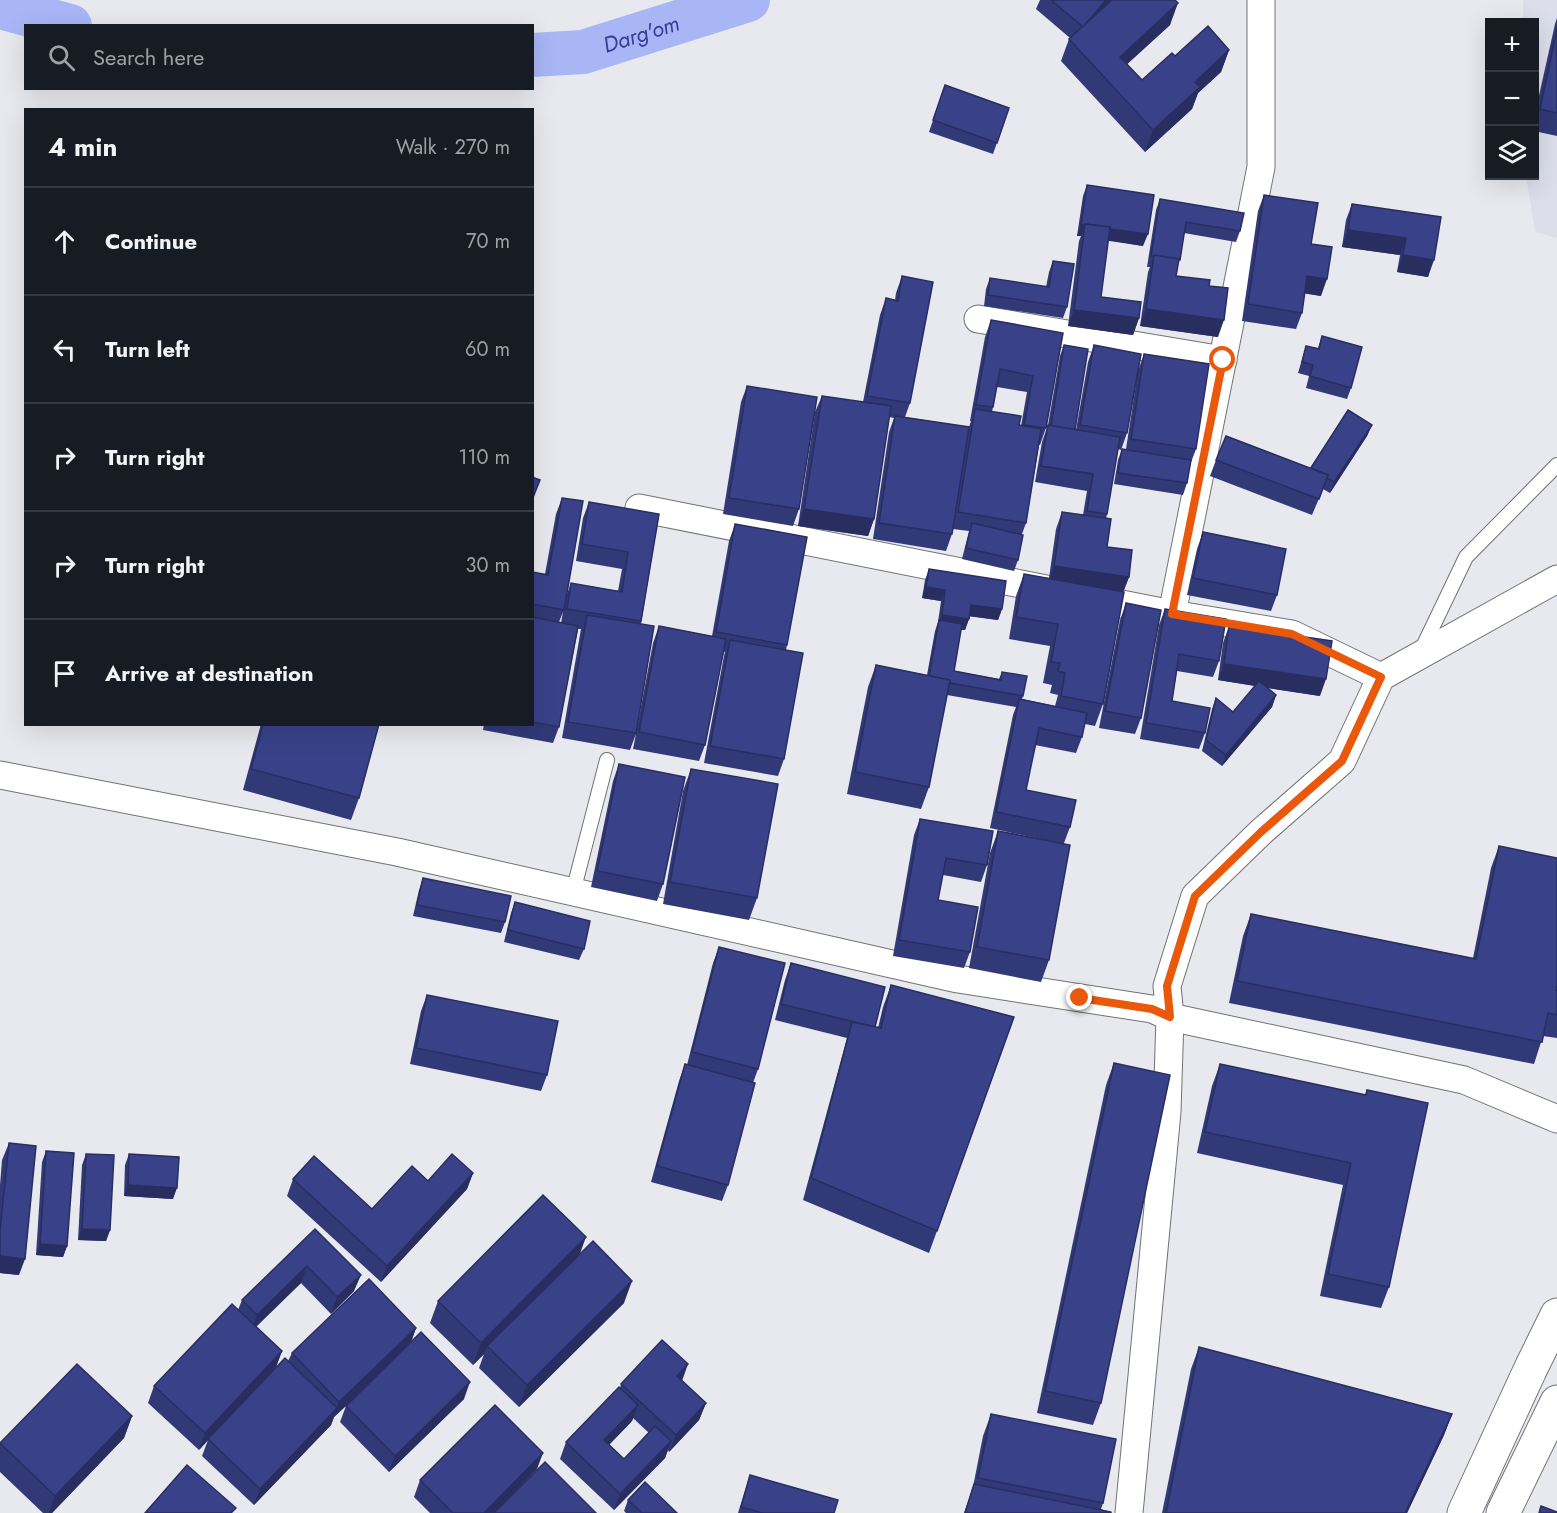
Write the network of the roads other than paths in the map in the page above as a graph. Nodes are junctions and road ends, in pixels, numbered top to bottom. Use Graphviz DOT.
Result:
graph roads {
  1 [pos="1261,0"];
  2 [pos="978,319"];
  3 [pos="1223,360"];
  4 [pos="1557,465"];
  5 [pos="639,508"];
  6 [pos="1557,579"];
  7 [pos="1172,614"];
  8 [pos="1419,656"];
  9 [pos="1381,677"];
  10 [pos="607,760"];
  11 [pos="0,775"];
  12 [pos="573,892"];
  13 [pos="1170,1017"];
  14 [pos="1557,1119"];
  15 [pos="1557,1315"];
  16 [pos="1557,1402"];
  17 [pos="1129,1513"];
  18 [pos="1464,1513"];
  19 [pos="1503,1513"];
  1 -- 3 [label="street"];
  2 -- 3 [label="street"];
  3 -- 7 [label="street"];
  4 -- 8 [label="lane"];
  5 -- 7 [label="street"];
  6 -- 8 [label="street"];
  7 -- 9 [label="street"];
  8 -- 9 [label="street"];
  9 -- 13 [label="street"];
  10 -- 12 [label="lane"];
  11 -- 12 [label="street"];
  12 -- 13 [label="street"];
  13 -- 14 [label="street"];
  13 -- 17 [label="street"];
  15 -- 18 [label="main road"];
  16 -- 19 [label="main road"];
}
